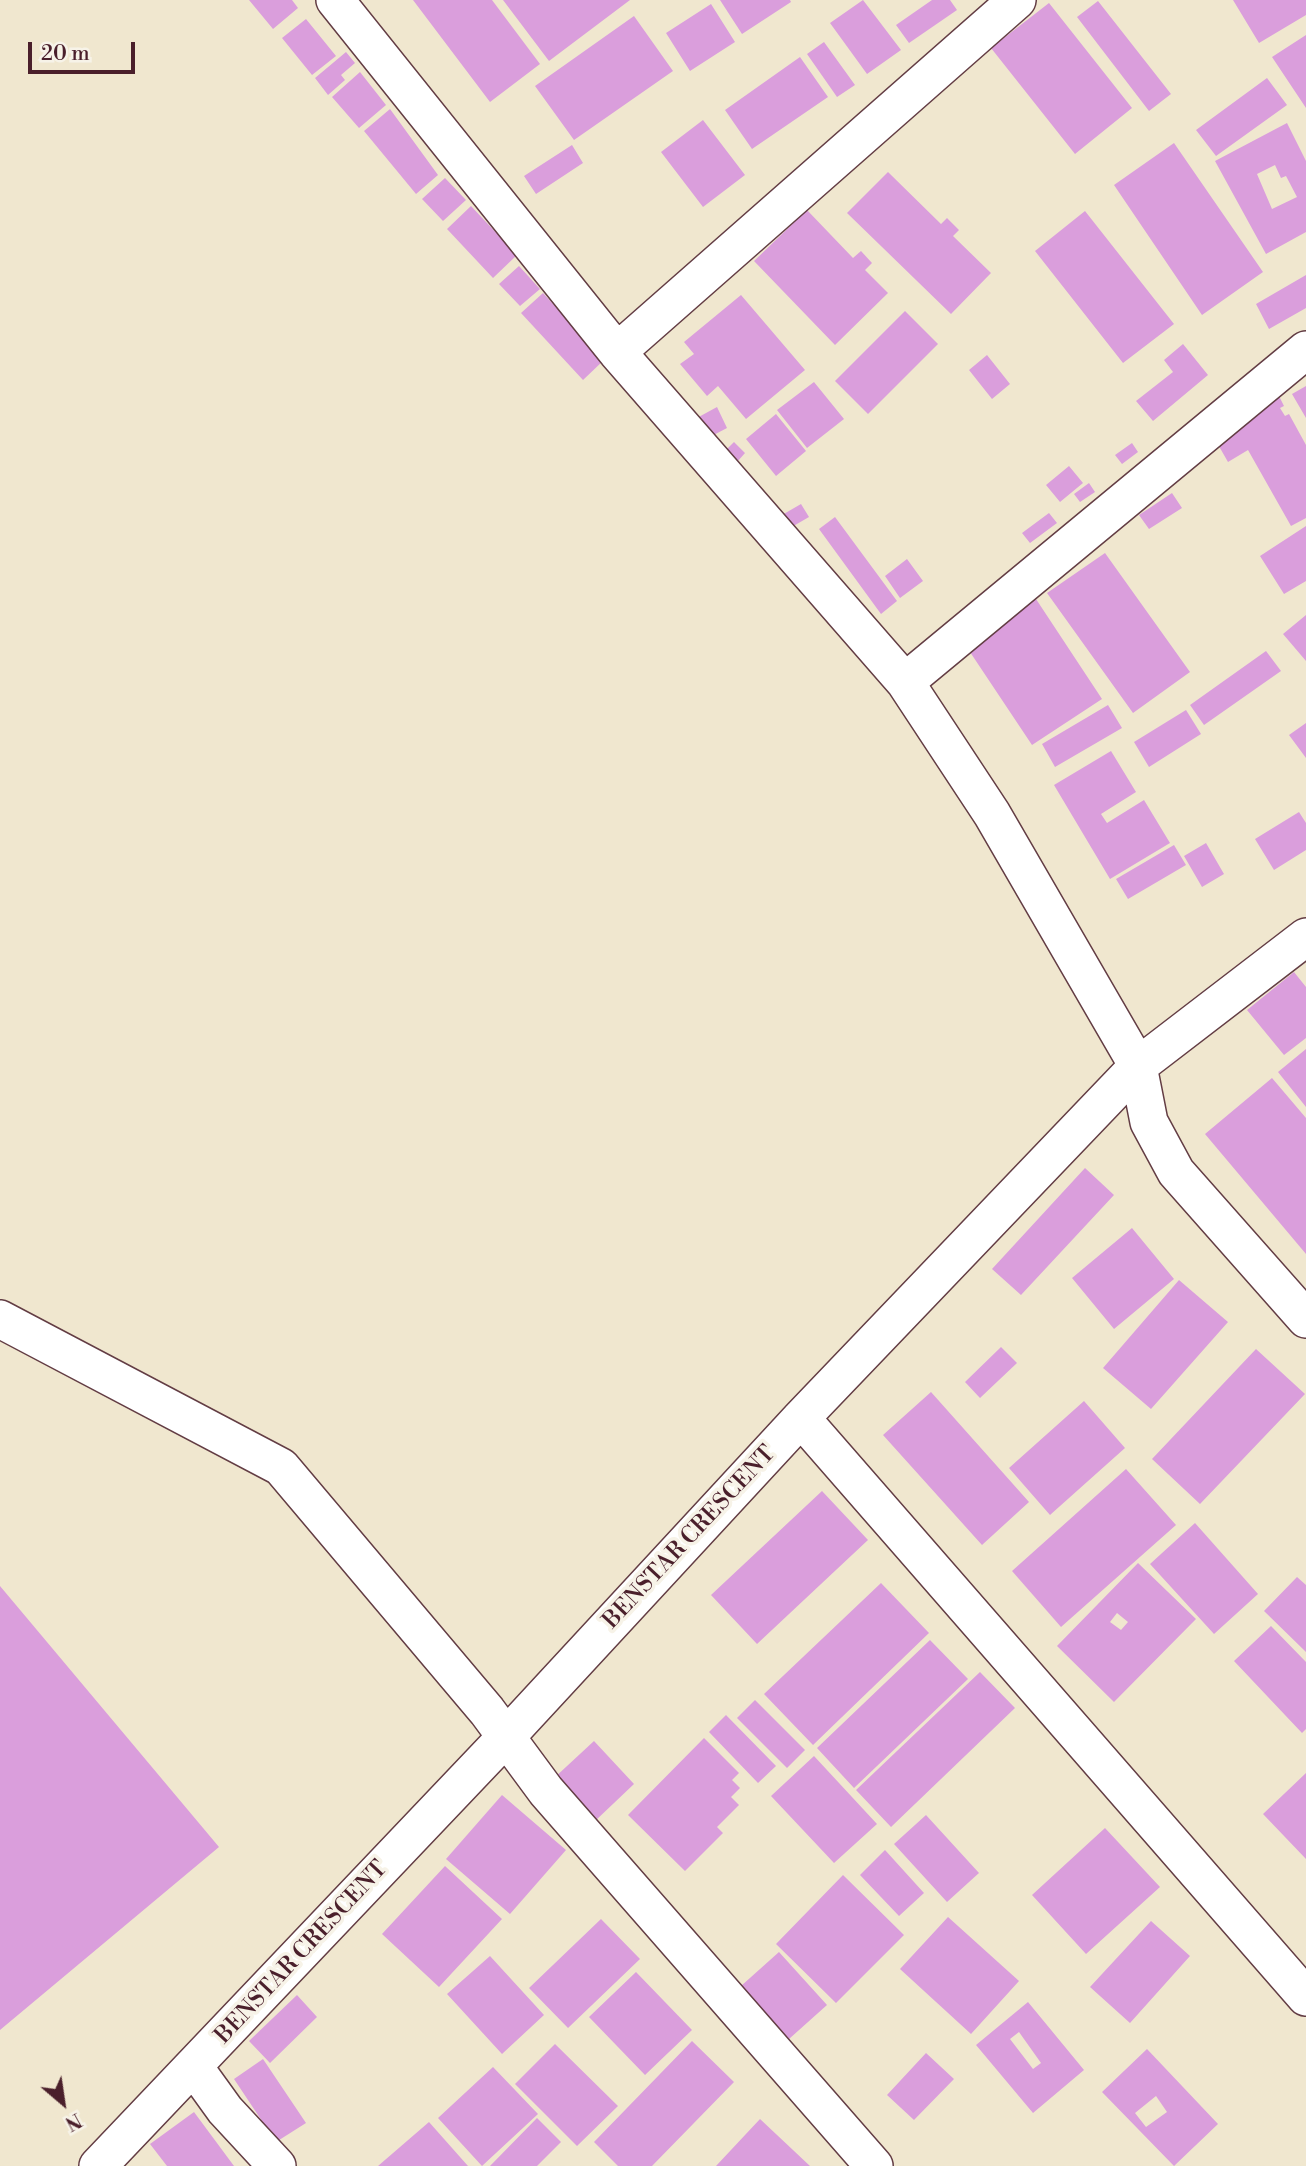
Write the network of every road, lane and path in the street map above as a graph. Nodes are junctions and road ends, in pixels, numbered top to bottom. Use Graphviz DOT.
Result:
graph roads {
  1 [pos="335,0"];
  2 [pos="1017,0"];
  3 [pos="1306,350"];
  4 [pos="617,352"];
  5 [pos="905,682"];
  6 [pos="1306,937"];
  7 [pos="1138,1066"];
  8 [pos="0,1319"];
  9 [pos="1306,1320"];
  10 [pos="801,1418"];
  11 [pos="505,1738"];
  12 [pos="1306,1997"];
  13 [pos="194,2067"];
  14 [pos="97,2166"];
  15 [pos="277,2166"];
  16 [pos="874,2166"];
  1 -- 4 [label="street"];
  2 -- 4 [label="street"];
  3 -- 5 [label="street"];
  4 -- 5 [label="street"];
  5 -- 7 [label="street"];
  6 -- 7 [label="street, BENSTAR CRESCENT"];
  7 -- 9 [label="street"];
  7 -- 10 [label="street, BENSTAR CRESCENT"];
  8 -- 11 [label="street"];
  10 -- 11 [label="street, BENSTAR CRESCENT"];
  10 -- 12 [label="street"];
  11 -- 13 [label="street, BENSTAR CRESCENT"];
  11 -- 16 [label="street"];
  13 -- 14 [label="street, BENSTAR CRESCENT"];
  13 -- 15 [label="street"];
}
